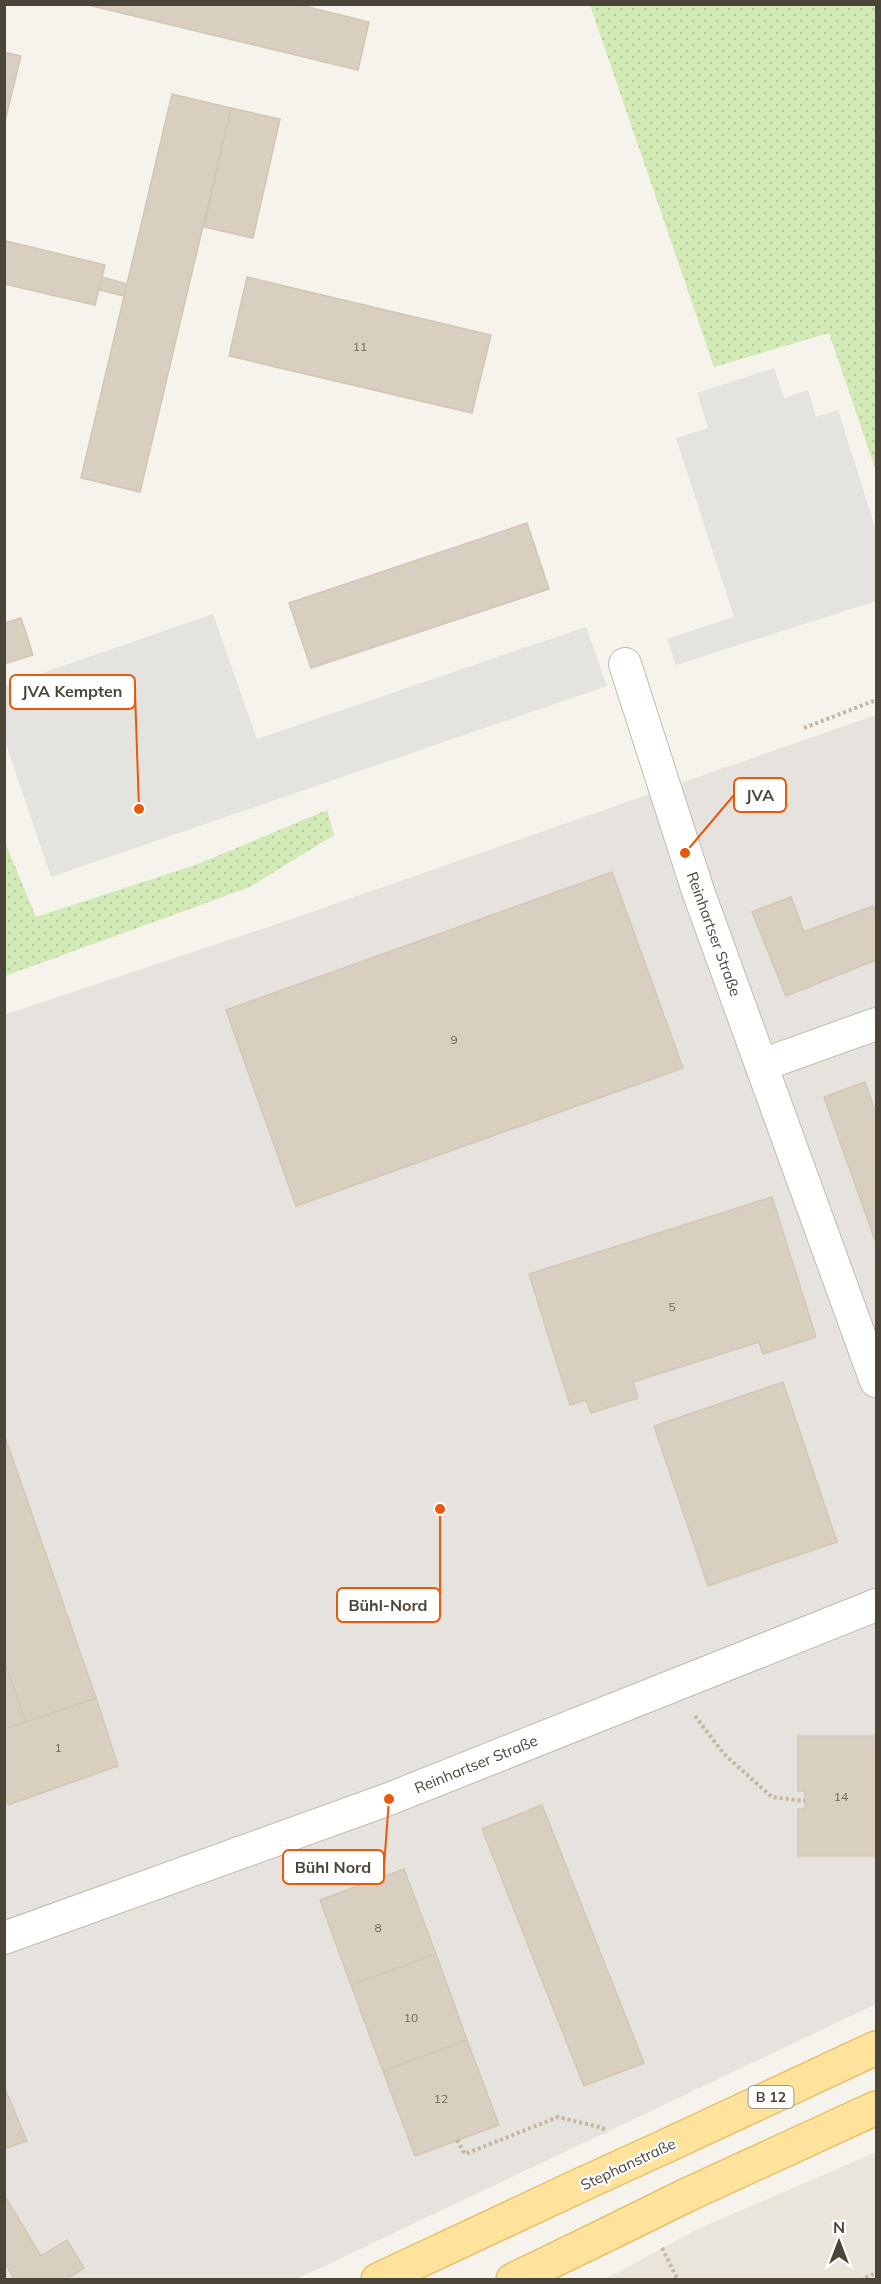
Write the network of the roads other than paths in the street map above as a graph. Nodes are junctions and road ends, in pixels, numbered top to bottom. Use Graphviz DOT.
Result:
graph roads {
  1 [pos="625,664"];
  2 [pos="876,1024"];
  3 [pos="762,1065"];
  4 [pos="876,1381"];
  5 [pos="876,1605"];
  6 [pos="4,1938"];
  7 [pos="876,2048"];
  8 [pos="876,2108"];
  9 [pos="378,2280"];
  10 [pos="513,2280"];
  1 -- 3 [label="street, Reinhartser Straße"];
  2 -- 3 [label="street"];
  3 -- 4 [label="street, Reinhartser Straße"];
  5 -- 6 [label="street, Reinhartser Straße"];
  7 -- 9 [label="main road, Stephanstraße / B 12, bridge"];
  8 -- 10 [label="main road, bridge"];
}
